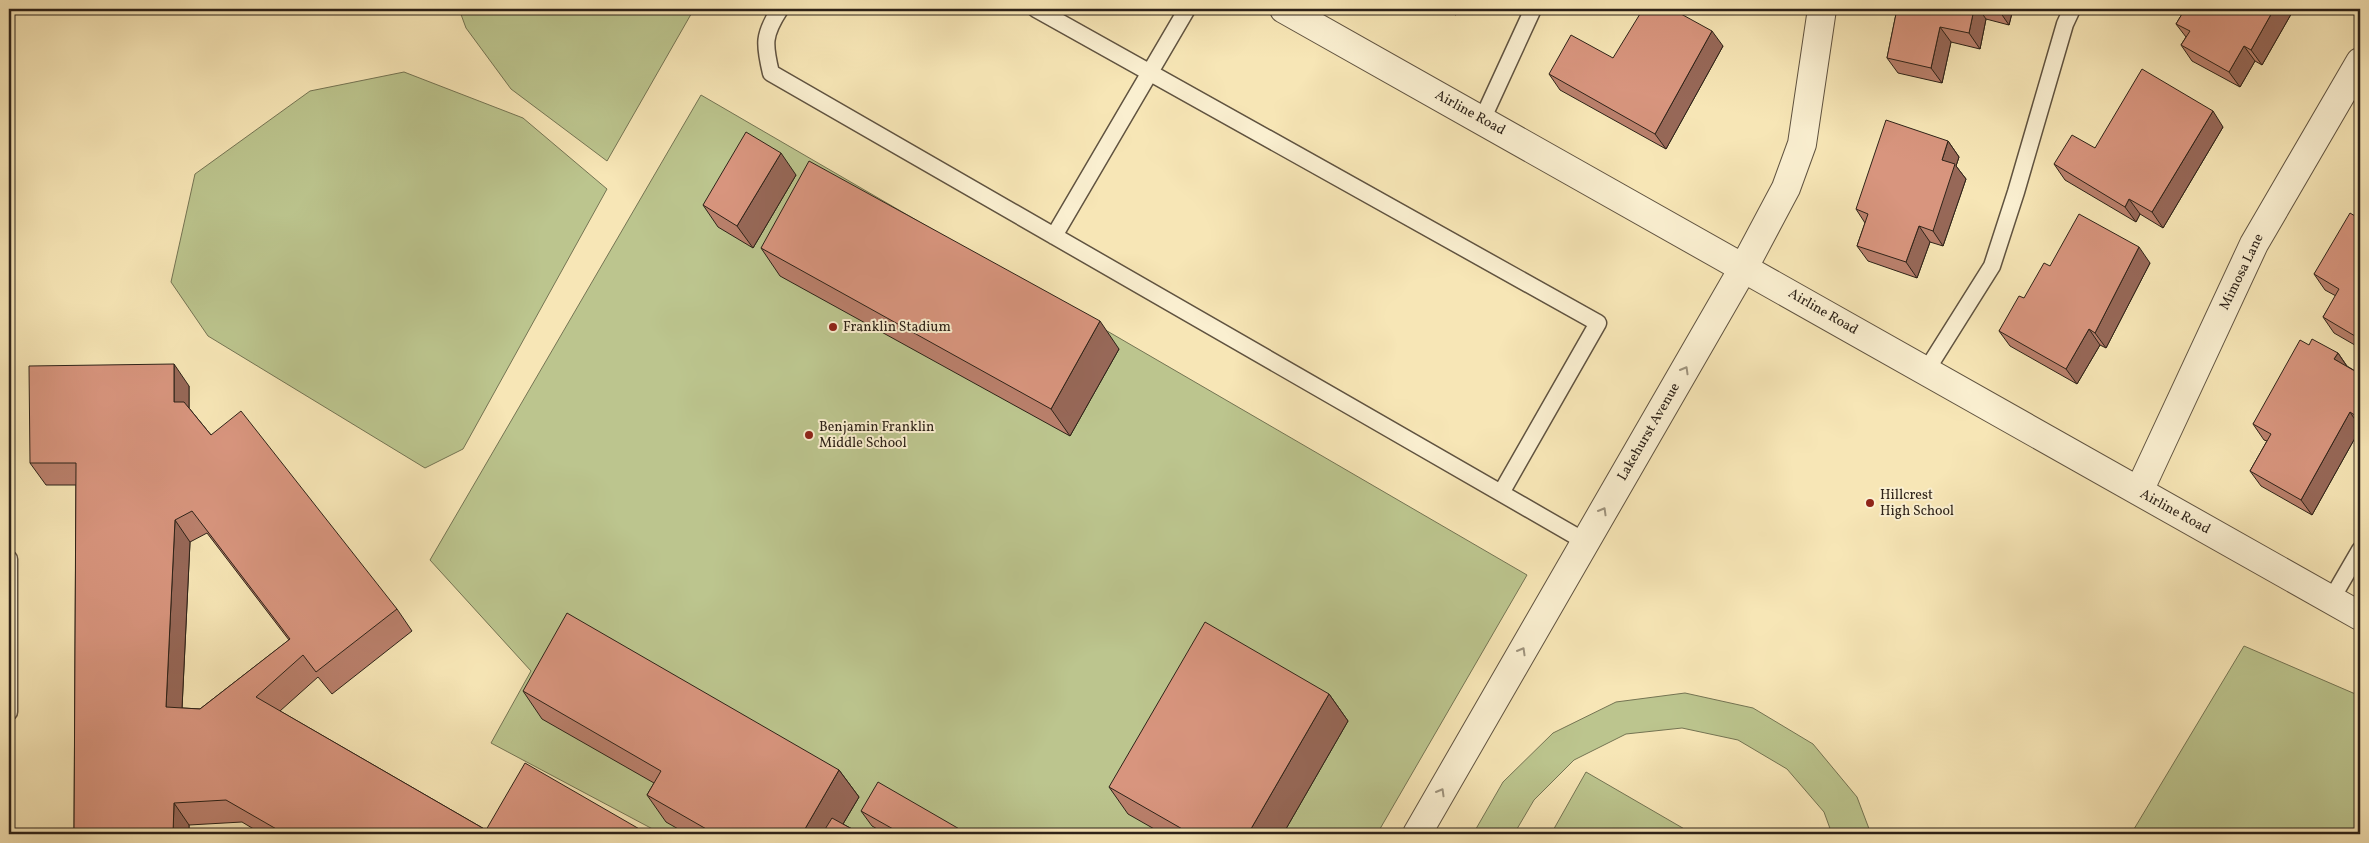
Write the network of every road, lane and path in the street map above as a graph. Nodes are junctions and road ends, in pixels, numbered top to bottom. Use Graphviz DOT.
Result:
graph roads {
  1 [pos="780,9"];
  2 [pos="1036,9"];
  3 [pos="1187,9"];
  4 [pos="1284,9"];
  5 [pos="1533,9"];
  6 [pos="1822,9"];
  7 [pos="2072,9"];
  8 [pos="2360,62"];
  9 [pos="1150,73"];
  10 [pos="1482,120"];
  11 [pos="1054,236"];
  12 [pos="1744,267"];
  13 [pos="1926,371"];
  14 [pos="2138,491"];
  15 [pos="1501,493"];
  16 [pos="1586,542"];
  17 [pos="2360,550"];
  18 [pos="9,559"];
  19 [pos="2332,600"];
  20 [pos="2360,616"];
  21 [pos="9,712"];
  22 [pos="1416,834"];
  1 -- 11 [label="lane"];
  2 -- 9 [label="lane"];
  3 -- 9 [label="lane"];
  4 -- 10 [label="street, Airline Road"];
  5 -- 10 [label="lane"];
  6 -- 12 [label="street, Lakehurst Avenue"];
  7 -- 13 [label="lane"];
  8 -- 14 [label="street, Mimosa Lane"];
  9 -- 11 [label="lane"];
  9 -- 15 [label="lane"];
  10 -- 12 [label="street, Airline Road"];
  11 -- 15 [label="lane"];
  12 -- 13 [label="street, Airline Road"];
  16 -- 12 [label="street, Lakehurst Avenue, one-way"];
  13 -- 14 [label="street, Airline Road"];
  14 -- 19 [label="street, Airline Road"];
  15 -- 16 [label="lane"];
  22 -- 16 [label="street, Lakehurst Avenue, one-way"];
  17 -- 19 [label="lane"];
  18 -- 21 [label="lane"];
  19 -- 20 [label="street, Airline Road"];
}
